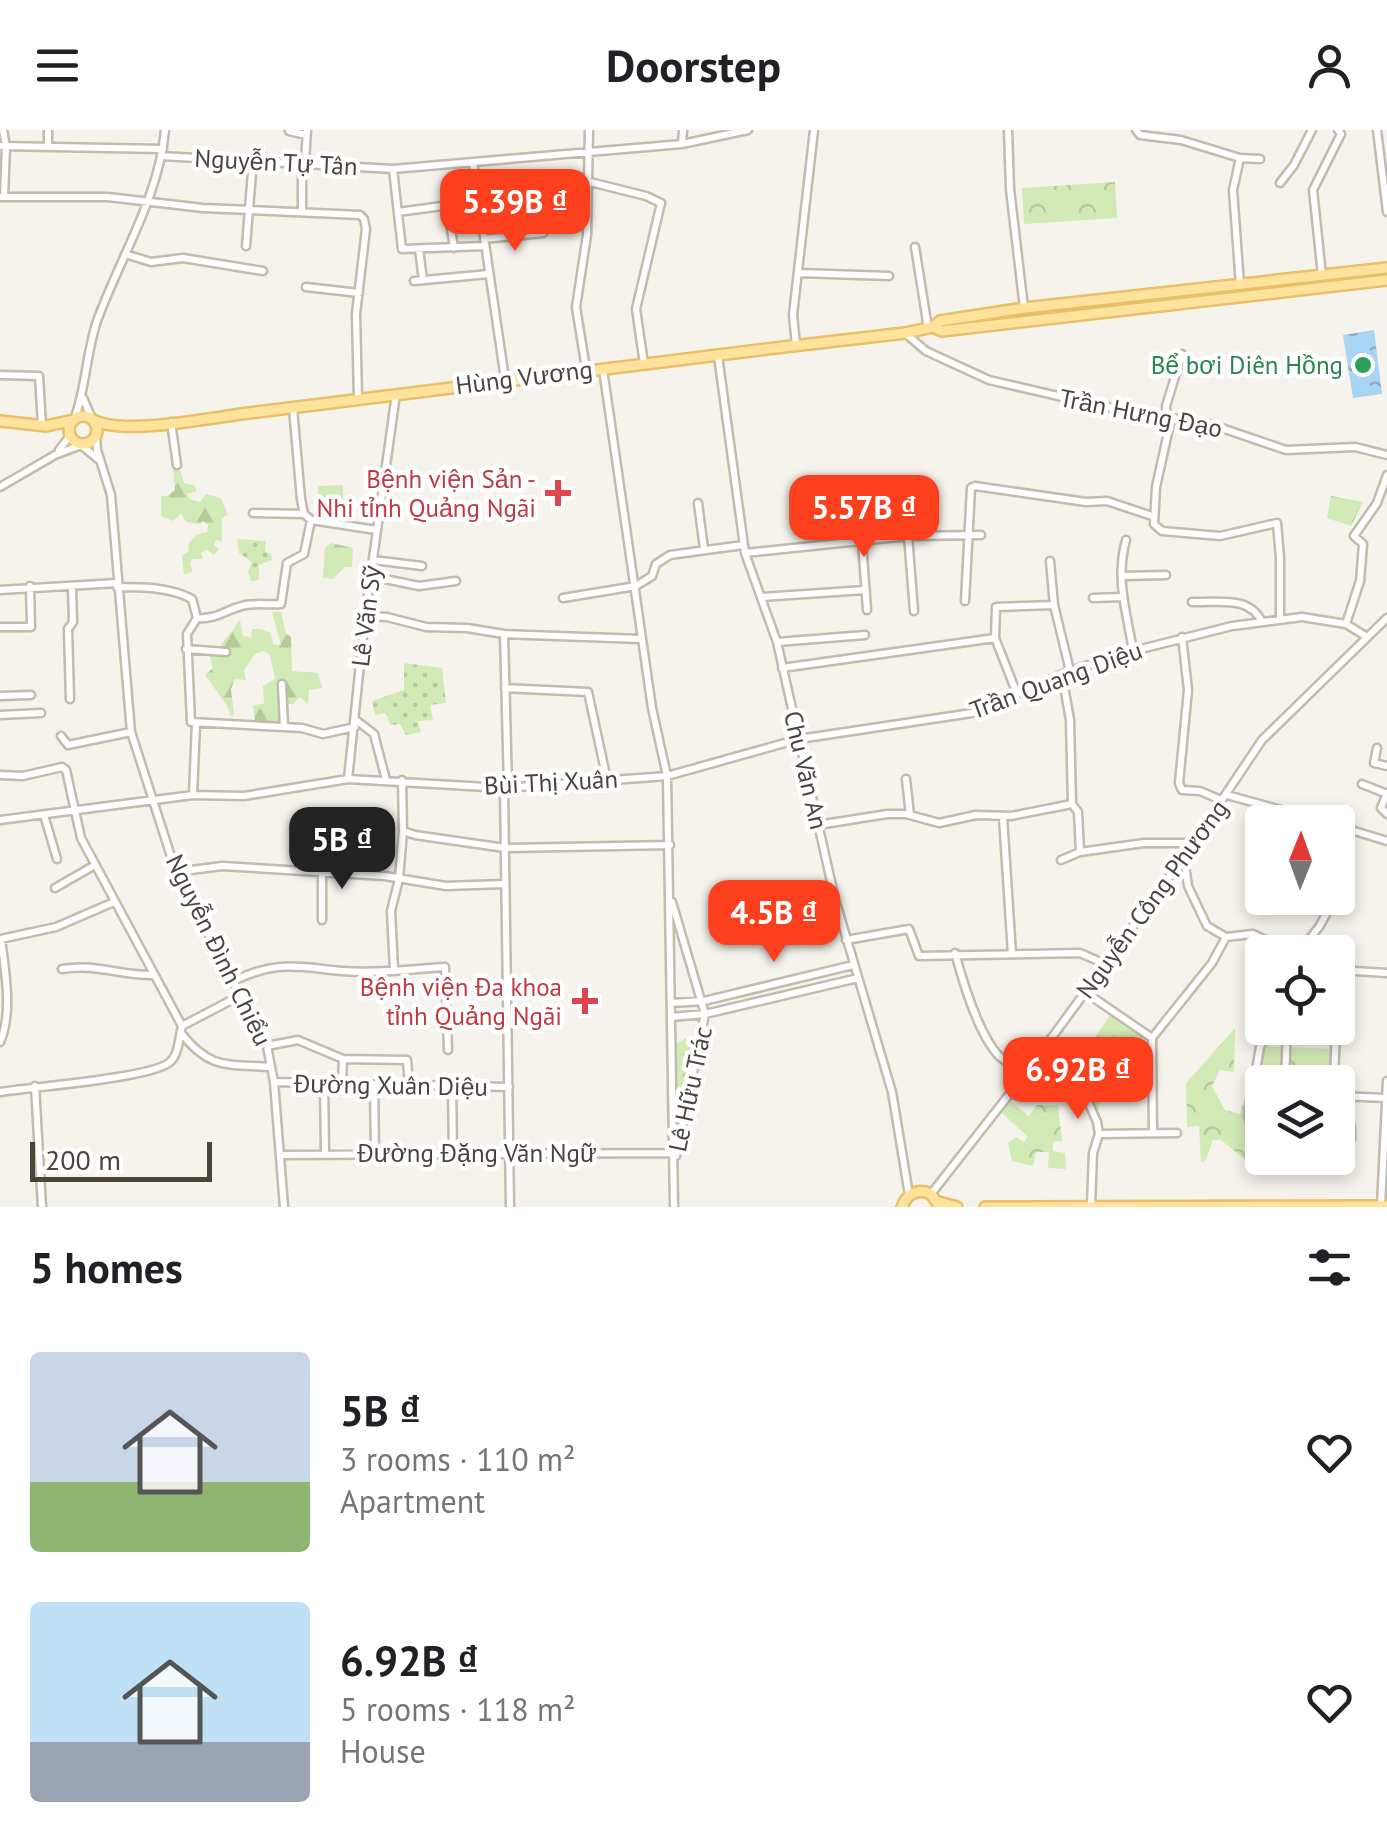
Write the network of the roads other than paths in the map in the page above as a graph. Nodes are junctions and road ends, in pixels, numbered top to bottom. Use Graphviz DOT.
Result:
graph roads {
  1 [pos="2,130"];
  2 [pos="48,130"];
  3 [pos="164,130"];
  4 [pos="589,130"];
  5 [pos="683,130"];
  6 [pos="748,130"];
  7 [pos="814,130"];
  8 [pos="1008,130"];
  9 [pos="1136,130"];
  10 [pos="1312,130"];
  11 [pos="1377,130"];
  12 [pos="288,132"];
  13 [pos="307,132"];
  14 [pos="1340,132"];
  15 [pos="682,144"];
  16 [pos="3,146"];
  17 [pos="48,147"];
  18 [pos="588,150"];
  19 [pos="162,152"];
  20 [pos="1240,158"];
  21 [pos="1260,159"];
  22 [pos="253,160"];
  23 [pos="303,162"];
  24 [pos="473,162"];
  25 [pos="393,168"];
  26 [pos="590,182"];
  27 [pos="1280,183"];
  28 [pos="545,192"];
  29 [pos="2,196"];
  30 [pos="147,202"];
  31 [pos="480,202"];
  32 [pos="250,208"];
  33 [pos="302,212"];
  34 [pos="398,212"];
  35 [pos="1387,212"];
  36 [pos="450,223"];
  37 [pos="542,233"];
  38 [pos="485,242"];
  39 [pos="246,246"];
  40 [pos="914,247"];
  41 [pos="454,248"];
  42 [pos="419,249"];
  43 [pos="125,254"];
  44 [pos="1387,268"];
  45 [pos="264,271"];
  46 [pos="489,274"];
  47 [pos="800,274"];
  48 [pos="1322,275"];
  49 [pos="889,276"];
  50 [pos="1387,280"];
  51 [pos="306,286"];
  52 [pos="1233,289"];
  53 [pos="359,293"];
  54 [pos="1024,308"];
  55 [pos="991,319"];
  56 [pos="930,328"];
  57 [pos="904,333"];
  58 [pos="796,346"];
  59 [pos="1182,354"];
  60 [pos="718,356"];
  61 [pos="644,364"];
  62 [pos="602,367"];
  63 [pos="586,369"];
  64 [pos="0,376"];
  65 [pos="505,379"];
  66 [pos="396,392"];
  67 [pos="82,397"];
  68 [pos="358,399"];
  69 [pos="293,408"];
  70 [pos="1169,418"];
  71 [pos="92,419"];
  72 [pos="74,420"];
  73 [pos="0,421"];
  74 [pos="170,422"];
  75 [pos="44,426"];
  76 [pos="114,428"];
  77 [pos="69,436"];
  78 [pos="96,437"];
  79 [pos="82,444"];
  80 [pos="55,455"];
  81 [pos="1387,456"];
  82 [pos="101,461"];
  83 [pos="176,465"];
  84 [pos="1387,475"];
  85 [pos="0,487"];
  86 [pos="698,502"];
  87 [pos="254,513"];
  88 [pos="304,514"];
  89 [pos="1152,516"];
  90 [pos="312,520"];
  91 [pos="376,530"];
  92 [pos="968,535"];
  93 [pos="981,535"];
  94 [pos="908,536"];
  95 [pos="1126,540"];
  96 [pos="862,542"];
  97 [pos="704,549"];
  98 [pos="744,549"];
  99 [pos="373,560"];
  100 [pos="1050,561"];
  101 [pos="422,566"];
  102 [pos="1166,575"];
  103 [pos="370,576"];
  104 [pos="1122,576"];
  105 [pos="456,581"];
  106 [pos="117,585"];
  107 [pos="30,586"];
  108 [pos="636,586"];
  109 [pos="72,587"];
  110 [pos="0,590"];
  111 [pos="865,590"];
  112 [pos="761,597"];
  113 [pos="1121,597"];
  114 [pos="564,598"];
  115 [pos="1093,598"];
  116 [pos="965,601"];
  117 [pos="1192,602"];
  118 [pos="1054,605"];
  119 [pos="867,610"];
  120 [pos="914,611"];
  121 [pos="365,616"];
  122 [pos="196,618"];
  123 [pos="1280,618"];
  124 [pos="1387,618"];
  125 [pos="1262,622"];
  126 [pos="1346,624"];
  127 [pos="0,627"];
  128 [pos="504,634"];
  129 [pos="865,635"];
  130 [pos="1366,636"];
  131 [pos="995,638"];
  132 [pos="1182,638"];
  133 [pos="641,640"];
  134 [pos="778,642"];
  135 [pos="186,650"];
  136 [pos="1133,651"];
  137 [pos="226,652"];
  138 [pos="782,668"];
  139 [pos="1066,673"];
  140 [pos="282,684"];
  141 [pos="505,688"];
  142 [pos="1016,694"];
  143 [pos="31,695"];
  144 [pos="0,696"];
  145 [pos="70,699"];
  146 [pos="42,713"];
  147 [pos="0,716"];
  148 [pos="196,722"];
  149 [pos="356,724"];
  150 [pos="284,728"];
  151 [pos="130,732"];
  152 [pos="61,736"];
  153 [pos="799,739"];
  154 [pos="1377,748"];
  155 [pos="1387,766"];
  156 [pos="0,774"];
  157 [pos="666,776"];
  158 [pos="906,779"];
  159 [pos="348,780"];
  160 [pos="386,780"];
  161 [pos="402,780"];
  162 [pos="606,780"];
  163 [pos="1362,784"];
  164 [pos="506,788"];
  165 [pos="1387,794"];
  166 [pos="193,795"];
  167 [pos="1224,798"];
  168 [pos="152,802"];
  169 [pos="1072,804"];
  170 [pos="1253,805"];
  171 [pos="74,811"];
  172 [pos="1387,814"];
  173 [pos="44,815"];
  174 [pos="910,815"];
  175 [pos="1003,816"];
  176 [pos="0,820"];
  177 [pos="818,825"];
  178 [pos="403,831"];
  179 [pos="1355,832"];
  180 [pos="1387,841"];
  181 [pos="1192,843"];
  182 [pos="670,845"];
  183 [pos="505,848"];
  184 [pos="1080,852"];
  185 [pos="58,858"];
  186 [pos="1184,858"];
  187 [pos="1061,860"];
  188 [pos="95,866"];
  189 [pos="176,872"];
  190 [pos="322,873"];
  191 [pos="398,880"];
  192 [pos="504,884"];
  193 [pos="55,888"];
  194 [pos="670,896"];
  195 [pos="114,902"];
  196 [pos="322,920"];
  197 [pos="1254,935"];
  198 [pos="0,936"];
  199 [pos="1226,937"];
  200 [pos="846,940"];
  201 [pos="955,953"];
  202 [pos="1012,954"];
  203 [pos="853,964"];
  204 [pos="1105,964"];
  205 [pos="62,970"];
  206 [pos="394,970"];
  207 [pos="1355,971"];
  208 [pos="1387,973"];
  209 [pos="154,975"];
  210 [pos="858,978"];
  211 [pos="235,980"];
  212 [pos="2,990"];
  213 [pos="1085,992"];
  214 [pos="243,994"];
  215 [pos="704,1001"];
  216 [pos="670,1002"];
  217 [pos="705,1014"];
  218 [pos="671,1017"];
  219 [pos="181,1029"];
  220 [pos="1052,1038"];
  221 [pos="1152,1038"];
  222 [pos="0,1042"];
  223 [pos="267,1046"];
  224 [pos="448,1050"];
  225 [pos="343,1058"];
  226 [pos="272,1067"];
  227 [pos="1026,1074"];
  228 [pos="274,1082"];
  229 [pos="1387,1082"];
  230 [pos="324,1084"];
  231 [pos="342,1084"];
  232 [pos="374,1084"];
  233 [pos="409,1085"];
  234 [pos="35,1086"];
  235 [pos="452,1086"];
  236 [pos="509,1087"];
  237 [pos="0,1092"];
  238 [pos="1355,1097"];
  239 [pos="1387,1098"];
  240 [pos="673,1104"];
  241 [pos="688,1105"];
  242 [pos="1153,1132"];
  243 [pos="1178,1133"];
  244 [pos="1100,1134"];
  245 [pos="325,1152"];
  246 [pos="376,1152"];
  247 [pos="453,1153"];
  248 [pos="673,1153"];
  249 [pos="508,1154"];
  250 [pos="280,1155"];
  251 [pos="674,1167"];
  252 [pos="910,1195"];
  253 [pos="937,1201"];
  254 [pos="1091,1206"];
  255 [pos="1179,1206"];
  256 [pos="1383,1206"];
  257 [pos="42,1207"];
  258 [pos="284,1207"];
  259 [pos="510,1207"];
  260 [pos="674,1207"];
  261 [pos="902,1207"];
  262 [pos="957,1207"];
  263 [pos="985,1207"];
  1 -- 16 [label="street"];
  2 -- 17 [label="street"];
  3 -- 19 [label="street"];
  4 -- 18 [label="street"];
  5 -- 15 [label="street"];
  6 -- 15 [label="street, Nguyễn Tự Tân"];
  7 -- 47 [label="street"];
  8 -- 54 [label="street"];
  9 -- 20 [label="street"];
  10 -- 27 [label="street"];
  11 -- 35 [label="street"];
  12 -- 13 [label="street"];
  13 -- 23 [label="street"];
  14 -- 48 [label="street"];
  15 -- 18 [label="street, Nguyễn Tự Tân"];
  16 -- 17 [label="street, Nguyễn Tự Tân"];
  16 -- 29 [label="street"];
  17 -- 19 [label="street, Nguyễn Tự Tân"];
  18 -- 24 [label="street, Nguyễn Tự Tân"];
  18 -- 26 [label="street"];
  19 -- 22 [label="street, Nguyễn Tự Tân"];
  19 -- 30 [label="street"];
  20 -- 21 [label="street"];
  20 -- 52 [label="street"];
  22 -- 23 [label="street, Nguyễn Tự Tân"];
  22 -- 32 [label="street"];
  23 -- 25 [label="street, Nguyễn Tự Tân"];
  23 -- 33 [label="street"];
  24 -- 25 [label="street, Nguyễn Tự Tân"];
  24 -- 31 [label="street"];
  25 -- 34 [label="street"];
  26 -- 61 [label="street"];
  26 -- 63 [label="street"];
  28 -- 31 [label="street"];
  29 -- 30 [label="street"];
  30 -- 32 [label="street"];
  30 -- 43 [label="street"];
  31 -- 34 [label="street"];
  31 -- 38 [label="street"];
  32 -- 33 [label="street"];
  32 -- 39 [label="street"];
  33 -- 53 [label="street"];
  34 -- 42 [label="street"];
  36 -- 41 [label="street"];
  37 -- 38 [label="street"];
  38 -- 41 [label="street"];
  38 -- 46 [label="street"];
  40 -- 56 [label="street"];
  41 -- 42 [label="street"];
  42 -- 46 [label="street"];
  43 -- 45 [label="street"];
  43 -- 67 [label="street"];
  44 -- 48 [label="main road, Hùng Vương"];
  46 -- 65 [label="street"];
  47 -- 49 [label="street"];
  47 -- 58 [label="street"];
  48 -- 52 [label="main road, Hùng Vương"];
  50 -- 52 [label="main road, Hùng Vương"];
  51 -- 53 [label="street"];
  52 -- 54 [label="main road, Hùng Vương"];
  52 -- 55 [label="main road, Hùng Vương"];
  53 -- 68 [label="street"];
  54 -- 55 [label="main road, Hùng Vương"];
  55 -- 56 [label="main road, Hùng Vương"];
  56 -- 57 [label="main road, Hùng Vương"];
  57 -- 58 [label="main road, Hùng Vương"];
  57 -- 70 [label="street, Trần Hưng Đạo"];
  58 -- 60 [label="main road, Hùng Vương"];
  59 -- 70 [label="street"];
  60 -- 61 [label="main road, Hùng Vương"];
  60 -- 98 [label="street, Chu Văn An"];
  61 -- 62 [label="main road, Hùng Vương"];
  62 -- 63 [label="main road, Hùng Vương"];
  62 -- 108 [label="street, Lê Hữu Trác"];
  63 -- 65 [label="main road, Hùng Vương"];
  64 -- 75 [label="street"];
  65 -- 66 [label="main road, Hùng Vương"];
  66 -- 68 [label="main road, Hùng Vương"];
  66 -- 91 [label="street, Lê Văn Sỹ"];
  67 -- 71 [label="street"];
  67 -- 72 [label="street"];
  68 -- 69 [label="main road, Hùng Vương"];
  69 -- 74 [label="main road, Hùng Vương"];
  69 -- 88 [label="street"];
  70 -- 81 [label="street, Trần Hưng Đạo"];
  70 -- 89 [label="street"];
  71 -- 72 [label="main road"];
  71 -- 76 [label="main road"];
  71 -- 78 [label="main road"];
  72 -- 75 [label="main road"];
  72 -- 77 [label="main road"];
  73 -- 75 [label="main road"];
  74 -- 76 [label="main road, Hùng Vương"];
  74 -- 83 [label="street"];
  75 -- 77 [label="main road"];
  76 -- 78 [label="main road"];
  77 -- 79 [label="main road"];
  77 -- 80 [label="street"];
  78 -- 79 [label="main road"];
  78 -- 82 [label="street, Nguyễn Đình Chiểu"];
  79 -- 80 [label="street"];
  79 -- 82 [label="street"];
  80 -- 85 [label="street"];
  82 -- 106 [label="street, Nguyễn Đình Chiểu"];
  84 -- 126 [label="street"];
  86 -- 97 [label="street"];
  87 -- 88 [label="street"];
  88 -- 90 [label="street"];
  89 -- 92 [label="street"];
  89 -- 123 [label="street"];
  90 -- 91 [label="street"];
  90 -- 122 [label="street"];
  91 -- 99 [label="street, Lê Văn Sỹ"];
  92 -- 93 [label="street"];
  92 -- 94 [label="street"];
  92 -- 116 [label="street"];
  94 -- 96 [label="street"];
  94 -- 120 [label="street"];
  95 -- 104 [label="street"];
  96 -- 98 [label="street"];
  96 -- 111 [label="street"];
  97 -- 98 [label="street"];
  97 -- 108 [label="street"];
  98 -- 112 [label="street, Chu Văn An"];
  99 -- 101 [label="street"];
  99 -- 103 [label="street, Lê Văn Sỹ"];
  100 -- 118 [label="street"];
  102 -- 104 [label="street"];
  103 -- 105 [label="street"];
  103 -- 121 [label="street, Lê Văn Sỹ"];
  104 -- 113 [label="street"];
  106 -- 109 [label="street"];
  106 -- 122 [label="street"];
  106 -- 151 [label="street, Nguyễn Đình Chiểu"];
  107 -- 109 [label="street"];
  107 -- 110 [label="street"];
  107 -- 127 [label="street"];
  108 -- 114 [label="street"];
  108 -- 133 [label="street, Lê Hữu Trác"];
  109 -- 145 [label="street"];
  111 -- 112 [label="street"];
  111 -- 119 [label="street"];
  112 -- 134 [label="street, Chu Văn An"];
  113 -- 115 [label="street"];
  113 -- 136 [label="street"];
  117 -- 125 [label="street"];
  118 -- 131 [label="street"];
  118 -- 139 [label="street"];
  121 -- 128 [label="street"];
  121 -- 149 [label="street, Lê Văn Sỹ"];
  122 -- 135 [label="street"];
  123 -- 125 [label="street, Trần Quang Diệu"];
  123 -- 126 [label="street, Trần Quang Diệu"];
  124 -- 130 [label="street, Nguyễn Công Phương"];
  125 -- 132 [label="street, Trần Quang Diệu"];
  126 -- 130 [label="street, Trần Quang Diệu"];
  128 -- 133 [label="street"];
  128 -- 141 [label="street"];
  129 -- 134 [label="street"];
  130 -- 167 [label="street, Nguyễn Công Phương"];
  131 -- 138 [label="street"];
  131 -- 142 [label="street"];
  132 -- 136 [label="street, Trần Quang Diệu"];
  132 -- 167 [label="street"];
  133 -- 157 [label="street, Lê Hữu Trác"];
  134 -- 138 [label="street, Chu Văn An"];
  135 -- 137 [label="street"];
  135 -- 148 [label="street"];
  136 -- 139 [label="street, Trần Quang Diệu"];
  138 -- 153 [label="street, Chu Văn An"];
  139 -- 142 [label="street, Trần Quang Diệu"];
  139 -- 169 [label="street"];
  140 -- 150 [label="street"];
  141 -- 162 [label="street"];
  141 -- 164 [label="street"];
  142 -- 153 [label="street, Trần Quang Diệu"];
  143 -- 144 [label="street"];
  146 -- 147 [label="street"];
  148 -- 150 [label="street"];
  148 -- 166 [label="street"];
  149 -- 150 [label="street"];
  149 -- 159 [label="street, Lê Văn Sỹ"];
  149 -- 160 [label="street"];
  151 -- 152 [label="street"];
  151 -- 168 [label="street, Nguyễn Đình Chiểu"];
  153 -- 157 [label="street, Bùi Thị Xuân"];
  153 -- 177 [label="street, Chu Văn An"];
  154 -- 155 [label="street"];
  156 -- 171 [label="street"];
  157 -- 162 [label="street, Bùi Thị Xuân"];
  157 -- 182 [label="street, Lê Hữu Trác"];
  158 -- 174 [label="street"];
  159 -- 160 [label="street, Bùi Thị Xuân"];
  159 -- 166 [label="street, Bùi Thị Xuân"];
  160 -- 161 [label="street, Bùi Thị Xuân"];
  161 -- 164 [label="street, Bùi Thị Xuân"];
  161 -- 178 [label="street"];
  162 -- 164 [label="street, Bùi Thị Xuân"];
  163 -- 165 [label="street"];
  164 -- 183 [label="street"];
  165 -- 172 [label="street"];
  166 -- 168 [label="street, Bùi Thị Xuân"];
  167 -- 170 [label="street"];
  167 -- 181 [label="street, Nguyễn Công Phương"];
  168 -- 171 [label="street, Bùi Thị Xuân"];
  168 -- 189 [label="street, Nguyễn Đình Chiểu"];
  169 -- 175 [label="street"];
  169 -- 184 [label="street"];
  171 -- 173 [label="street, Bùi Thị Xuân"];
  171 -- 188 [label="street"];
  173 -- 176 [label="street, Bùi Thị Xuân"];
  173 -- 185 [label="street"];
  174 -- 175 [label="street"];
  174 -- 177 [label="street"];
  175 -- 202 [label="street"];
  177 -- 200 [label="street, Chu Văn An"];
  178 -- 183 [label="street"];
  178 -- 191 [label="street"];
  179 -- 180 [label="street"];
  181 -- 184 [label="street"];
  181 -- 186 [label="street, Nguyễn Công Phương"];
  182 -- 183 [label="street"];
  182 -- 194 [label="street, Lê Hữu Trác"];
  183 -- 192 [label="street"];
  184 -- 187 [label="street"];
  186 -- 199 [label="street"];
  186 -- 204 [label="street, Nguyễn Công Phương"];
  188 -- 193 [label="street"];
  188 -- 195 [label="street"];
  189 -- 190 [label="street"];
  189 -- 211 [label="street, Nguyễn Đình Chiểu"];
  190 -- 191 [label="street"];
  190 -- 196 [label="street"];
  191 -- 192 [label="street"];
  191 -- 206 [label="street"];
  192 -- 236 [label="street"];
  194 -- 215 [label="street, Lê Hữu Trác"];
  194 -- 216 [label="street, Lê Hữu Trác"];
  195 -- 198 [label="street"];
  195 -- 209 [label="street"];
  197 -- 199 [label="street"];
  198 -- 212 [label="street"];
  199 -- 221 [label="street"];
  200 -- 201 [label="street"];
  200 -- 203 [label="street, Chu Văn An"];
  201 -- 202 [label="street"];
  201 -- 227 [label="street"];
  202 -- 204 [label="street"];
  203 -- 210 [label="street, Chu Văn An"];
  203 -- 215 [label="street"];
  204 -- 213 [label="street, Nguyễn Công Phương"];
  205 -- 209 [label="street"];
  206 -- 211 [label="street"];
  206 -- 224 [label="street"];
  207 -- 208 [label="street"];
  209 -- 219 [label="street"];
  210 -- 217 [label="street"];
  210 -- 252 [label="street, Chu Văn An"];
  211 -- 214 [label="street, Nguyễn Đình Chiểu"];
  212 -- 222 [label="street"];
  213 -- 220 [label="street, Nguyễn Công Phương"];
  213 -- 221 [label="street"];
  214 -- 219 [label="street"];
  214 -- 223 [label="street, Nguyễn Đình Chiểu"];
  215 -- 216 [label="street"];
  215 -- 217 [label="street, Lê Hữu Trác"];
  216 -- 218 [label="street, Lê Hữu Trác"];
  217 -- 218 [label="street"];
  217 -- 241 [label="street, Lê Hữu Trác"];
  218 -- 240 [label="street, Lê Hữu Trác"];
  219 -- 226 [label="street"];
  219 -- 234 [label="street"];
  220 -- 227 [label="street, Nguyễn Công Phương"];
  220 -- 244 [label="street"];
  221 -- 242 [label="street"];
  223 -- 225 [label="street"];
  223 -- 226 [label="street, Nguyễn Đình Chiểu"];
  225 -- 231 [label="street"];
  225 -- 233 [label="street"];
  226 -- 228 [label="street, Nguyễn Đình Chiểu"];
  227 -- 253 [label="street, Nguyễn Công Phương"];
  228 -- 230 [label="street, Đường Xuân Diệu"];
  228 -- 250 [label="street, Nguyễn Đình Chiểu"];
  229 -- 239 [label="street"];
  230 -- 231 [label="street, Đường Xuân Diệu"];
  230 -- 245 [label="street"];
  231 -- 232 [label="street, Đường Xuân Diệu"];
  232 -- 233 [label="street, Đường Xuân Diệu"];
  232 -- 246 [label="street"];
  233 -- 235 [label="street, Đường Xuân Diệu"];
  234 -- 237 [label="street"];
  234 -- 257 [label="street"];
  235 -- 236 [label="street, Đường Xuân Diệu"];
  235 -- 247 [label="street"];
  236 -- 249 [label="street"];
  238 -- 239 [label="street"];
  239 -- 256 [label="street"];
  240 -- 241 [label="street"];
  240 -- 248 [label="street, Lê Hữu Trác"];
  241 -- 251 [label="street, Lê Hữu Trác"];
  242 -- 243 [label="street"];
  242 -- 244 [label="street"];
  244 -- 254 [label="street"];
  245 -- 246 [label="street, Đường Đặng Văn Ngữ"];
  245 -- 250 [label="street, Đường Đặng Văn Ngữ"];
  246 -- 247 [label="street, Đường Đặng Văn Ngữ"];
  247 -- 249 [label="street, Đường Đặng Văn Ngữ"];
  248 -- 249 [label="street, Đường Đặng Văn Ngữ"];
  248 -- 251 [label="street, Lê Hữu Trác"];
  249 -- 259 [label="street"];
  250 -- 258 [label="street, Nguyễn Đình Chiểu"];
  251 -- 260 [label="street, Lê Hữu Trác"];
  252 -- 253 [label="main road"];
  252 -- 261 [label="main road"];
  253 -- 262 [label="main road"];
  254 -- 255 [label="main road"];
  254 -- 263 [label="main road"];
  255 -- 256 [label="main road"];
}
